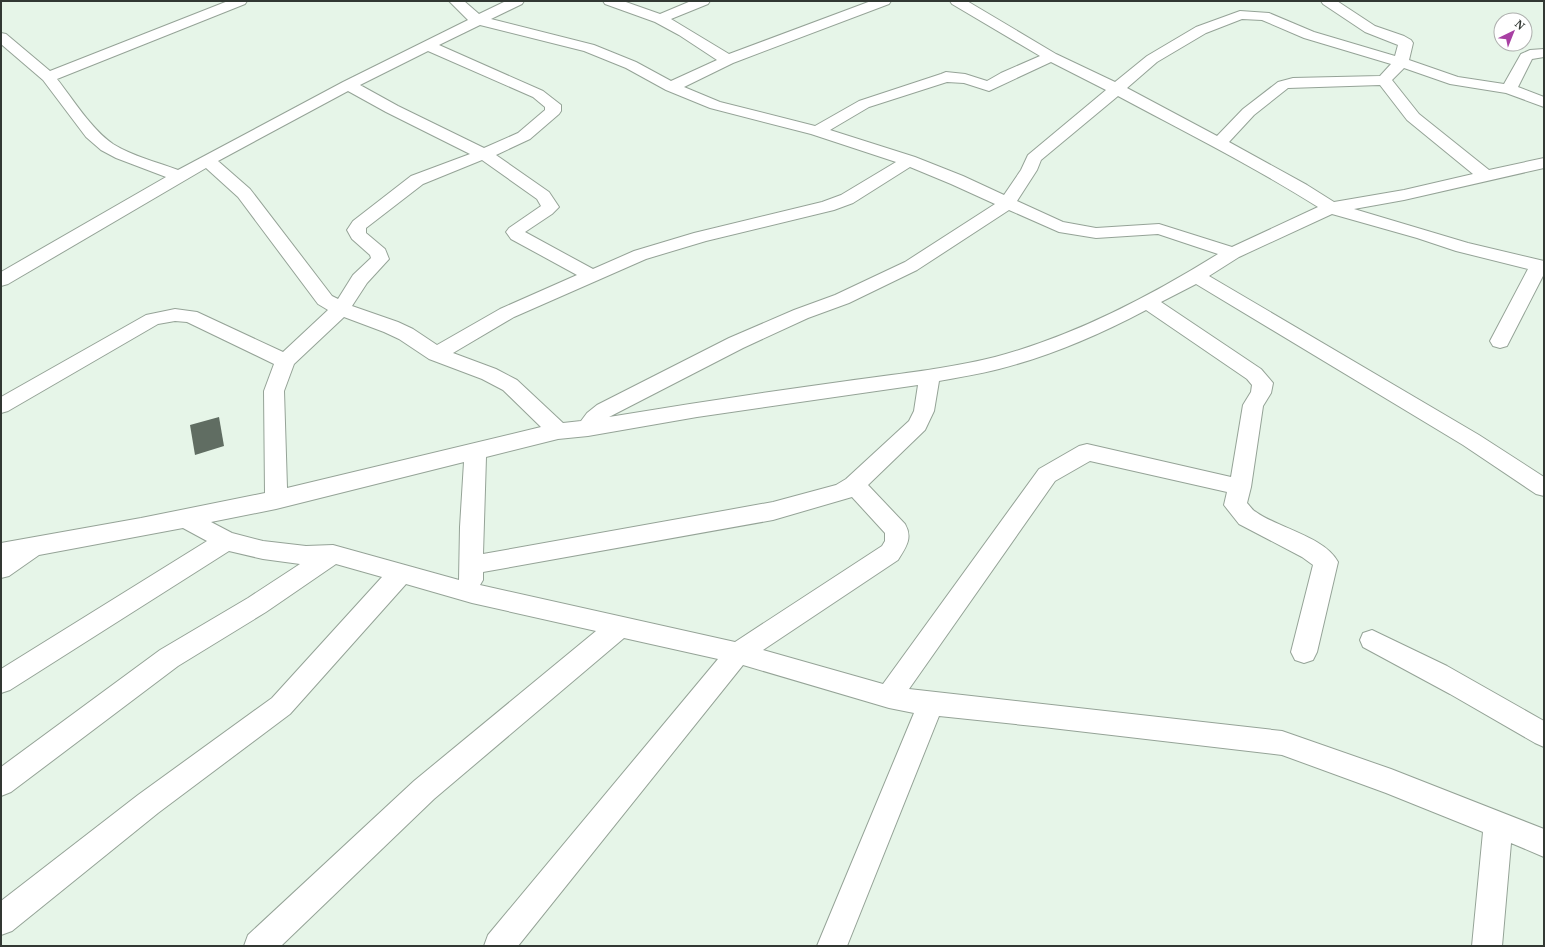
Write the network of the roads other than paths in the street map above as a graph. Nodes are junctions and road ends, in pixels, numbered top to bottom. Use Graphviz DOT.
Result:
graph roads {
  1 [pos="238,1"];
  2 [pos="456,1"];
  3 [pos="517,1"];
  4 [pos="610,1"];
  5 [pos="702,1"];
  6 [pos="884,1"];
  7 [pos="957,1"];
  8 [pos="1328,1"];
  9 [pos="660,19"];
  10 [pos="477,20"];
  11 [pos="1,36"];
  12 [pos="427,45"];
  13 [pos="1544,53"];
  14 [pos="1050,57"];
  15 [pos="728,60"];
  16 [pos="1401,62"];
  17 [pos="48,77"];
  18 [pos="1384,80"];
  19 [pos="348,85"];
  20 [pos="671,87"];
  21 [pos="1117,89"];
  22 [pos="1509,89"];
  23 [pos="1544,102"];
  24 [pos="817,131"];
  25 [pos="1220,144"];
  26 [pos="484,154"];
  27 [pos="207,160"];
  28 [pos="909,161"];
  29 [pos="1544,163"];
  30 [pos="179,176"];
  31 [pos="1486,177"];
  32 [pos="1007,204"];
  33 [pos="1331,208"];
  34 [pos="1233,253"];
  35 [pos="1542,266"];
  36 [pos="592,276"];
  37 [pos="1196,276"];
  38 [pos="1,280"];
  39 [pos="1147,302"];
  40 [pos="341,309"];
  41 [pos="1500,341"];
  42 [pos="436,354"];
  43 [pos="285,361"];
  44 [pos="930,376"];
  45 [pos="1,406"];
  46 [pos="588,428"];
  47 [pos="558,431"];
  48 [pos="475,452"];
  49 [pos="854,485"];
  50 [pos="1240,487"];
  51 [pos="1544,488"];
  52 [pos="276,500"];
  53 [pos="187,519"];
  54 [pos="226,541"];
  55 [pos="36,546"];
  56 [pos="1,552"];
  57 [pos="332,554"];
  58 [pos="471,565"];
  59 [pos="1,569"];
  60 [pos="401,573"];
  61 [pos="472,594"];
  62 [pos="620,628"];
  63 [pos="1372,640"];
  64 [pos="1304,652"];
  65 [pos="738,653"];
  66 [pos="1,682"];
  67 [pos="889,697"];
  68 [pos="931,704"];
  69 [pos="1544,735"];
  70 [pos="1,783"];
  71 [pos="1498,824"];
  72 [pos="1544,843"];
  73 [pos="1,920"];
  74 [pos="259,946"];
  75 [pos="498,946"];
  76 [pos="832,946"];
  77 [pos="1487,946"];
  1 -- 17 [label="street"];
  2 -- 10 [label="street"];
  3 -- 10 [label="street"];
  4 -- 9 [label="street"];
  5 -- 9 [label="street"];
  6 -- 15 [label="street"];
  7 -- 14 [label="street"];
  8 -- 16 [label="street"];
  9 -- 15 [label="street"];
  10 -- 12 [label="street"];
  10 -- 20 [label="street"];
  11 -- 17 [label="street"];
  12 -- 19 [label="street"];
  12 -- 26 [label="street"];
  13 -- 22 [label="street"];
  14 -- 21 [label="street"];
  14 -- 24 [label="street"];
  15 -- 20 [label="street"];
  16 -- 18 [label="street"];
  16 -- 21 [label="street"];
  16 -- 22 [label="street"];
  17 -- 30 [label="street"];
  18 -- 25 [label="street"];
  18 -- 31 [label="street"];
  19 -- 26 [label="street"];
  19 -- 27 [label="street"];
  20 -- 24 [label="street"];
  21 -- 25 [label="street"];
  21 -- 32 [label="street"];
  22 -- 23 [label="street"];
  24 -- 28 [label="street"];
  25 -- 33 [label="street"];
  26 -- 36 [label="street"];
  26 -- 40 [label="street"];
  27 -- 30 [label="street"];
  27 -- 40 [label="street"];
  28 -- 32 [label="street"];
  28 -- 36 [label="street"];
  29 -- 31 [label="street"];
  30 -- 38 [label="street"];
  31 -- 33 [label="street"];
  32 -- 34 [label="street"];
  32 -- 46 [label="street"];
  33 -- 34 [label="street"];
  33 -- 35 [label="street"];
  34 -- 37 [label="street"];
  35 -- 41 [label="street"];
  36 -- 42 [label="street"];
  37 -- 39 [label="street"];
  37 -- 51 [label="street"];
  39 -- 44 [label="street"];
  39 -- 50 [label="street"];
  40 -- 42 [label="street"];
  40 -- 43 [label="street"];
  42 -- 47 [label="street"];
  43 -- 45 [label="street"];
  43 -- 52 [label="street"];
  44 -- 46 [label="street"];
  44 -- 49 [label="street"];
  46 -- 47 [label="street"];
  47 -- 48 [label="street"];
  48 -- 52 [label="street"];
  48 -- 58 [label="street"];
  49 -- 58 [label="street"];
  49 -- 65 [label="street"];
  50 -- 64 [label="street"];
  50 -- 67 [label="street"];
  52 -- 53 [label="street"];
  53 -- 54 [label="street"];
  53 -- 55 [label="street"];
  54 -- 57 [label="street"];
  54 -- 66 [label="street"];
  55 -- 56 [label="street"];
  55 -- 59 [label="street"];
  57 -- 60 [label="street"];
  57 -- 70 [label="street"];
  58 -- 61 [label="street"];
  60 -- 61 [label="street"];
  60 -- 73 [label="street"];
  61 -- 62 [label="street"];
  62 -- 65 [label="street"];
  62 -- 74 [label="street"];
  63 -- 69 [label="street"];
  65 -- 67 [label="street"];
  65 -- 75 [label="street"];
  67 -- 68 [label="street"];
  68 -- 71 [label="street"];
  68 -- 76 [label="street"];
  71 -- 72 [label="street"];
  71 -- 77 [label="street"];
}
